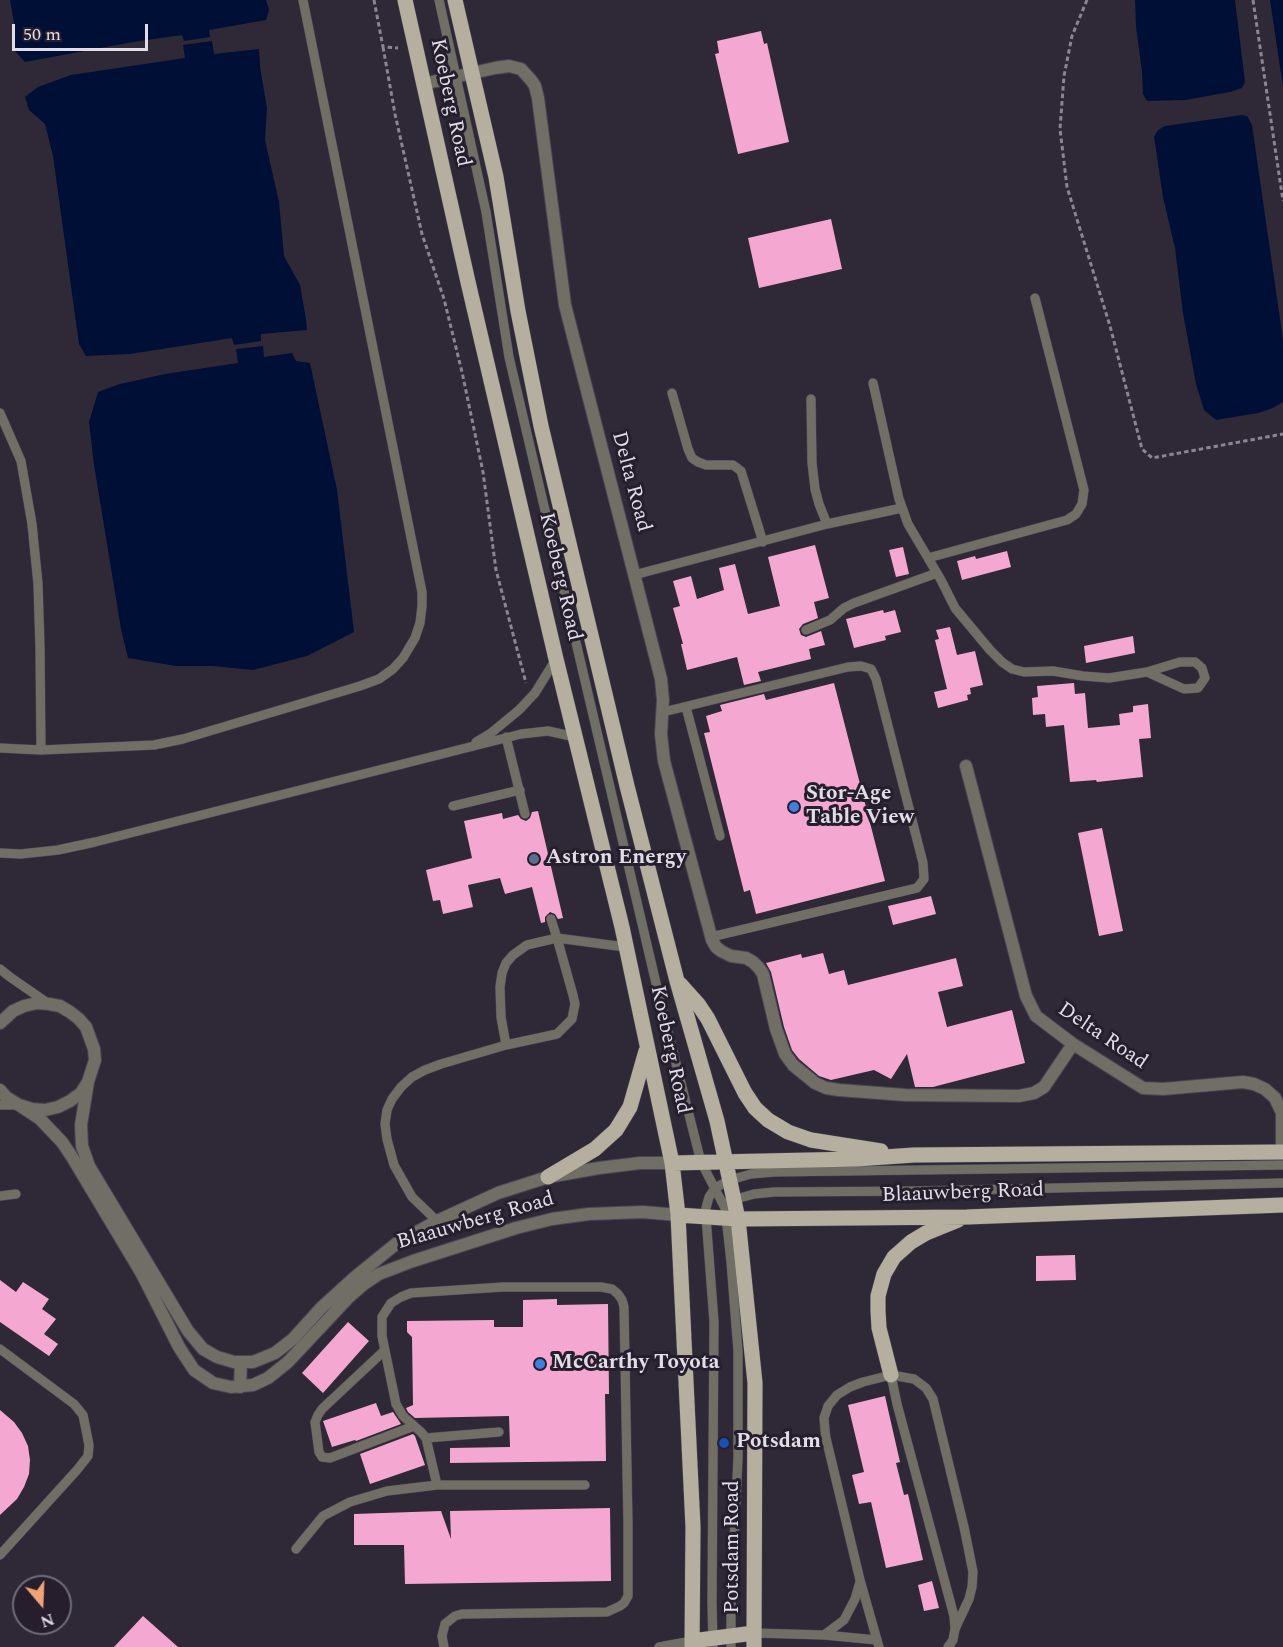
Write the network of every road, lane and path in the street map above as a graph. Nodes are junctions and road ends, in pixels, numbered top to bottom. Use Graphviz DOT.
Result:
graph roads {
  1 [pos="303,0"];
  2 [pos="374,0"];
  3 [pos="405,0"];
  4 [pos="439,0"];
  5 [pos="455,0"];
  6 [pos="1087,0"];
  7 [pos="1254,0"];
  8 [pos="383,47"];
  9 [pos="398,48"];
  10 [pos="472,73"];
  11 [pos="456,77"];
  12 [pos="423,84"];
  13 [pos="1283,201"];
  14 [pos="1035,298"];
  15 [pos="873,383"];
  16 [pos="672,393"];
  17 [pos="811,399"];
  18 [pos="0,413"];
  19 [pos="1283,434"];
  20 [pos="902,508"];
  21 [pos="826,524"];
  22 [pos="763,542"];
  23 [pos="928,558"];
  24 [pos="937,573"];
  25 [pos="634,575"];
  26 [pos="806,630"];
  27 [pos="556,659"];
  28 [pos="1147,672"];
  29 [pos="526,686"];
  30 [pos="687,707"];
  31 [pos="663,712"];
  32 [pos="506,737"];
  33 [pos="575,737"];
  34 [pos="469,746"];
  35 [pos="0,748"];
  36 [pos="40,750"];
  37 [pos="966,766"];
  38 [pos="520,790"];
  39 [pos="453,806"];
  40 [pos="525,814"];
  41 [pos="720,836"];
  42 [pos="0,853"];
  43 [pos="551,919"];
  44 [pos="711,937"];
  45 [pos="556,938"];
  46 [pos="625,947"];
  47 [pos="0,969"];
  48 [pos="677,981"];
  49 [pos="49,1004"];
  50 [pos="0,1023"];
  51 [pos="1073,1044"];
  52 [pos="506,1045"];
  53 [pos="647,1045"];
  54 [pos="88,1082"];
  55 [pos="0,1090"];
  56 [pos="0,1105"];
  57 [pos="19,1105"];
  58 [pos="914,1155"];
  59 [pos="1283,1156"];
  60 [pos="726,1161"];
  61 [pos="672,1162"];
  62 [pos="701,1162"];
  63 [pos="548,1177"];
  64 [pos="730,1180"];
  65 [pos="1283,1183"];
  66 [pos="715,1188"];
  67 [pos="16,1194"];
  68 [pos="0,1196"];
  69 [pos="1283,1205"];
  70 [pos="731,1211"];
  71 [pos="678,1215"];
  72 [pos="706,1217"];
  73 [pos="966,1217"];
  74 [pos="437,1221"];
  75 [pos="0,1349"];
  76 [pos="385,1350"];
  77 [pos="241,1362"];
  78 [pos="891,1375"];
  79 [pos="240,1387"];
  80 [pos="414,1426"];
  81 [pos="499,1432"];
  82 [pos="426,1438"];
  83 [pos="437,1485"];
  84 [pos="585,1485"];
  85 [pos="296,1549"];
  86 [pos="0,1555"];
  87 [pos="860,1580"];
  88 [pos="955,1629"];
  89 [pos="824,1635"];
  90 [pos="754,1640"];
  91 [pos="731,1642"];
  92 [pos="712,1643"];
  93 [pos="878,1643"];
  94 [pos="692,1644"];
  95 [pos="444,1647"];
  96 [pos="659,1647"];
  97 [pos="948,1647"];
  1 -- 36 [label="lane"];
  2 -- 8 [label="path"];
  3 -- 12 [label="main road, Koeberg Road"];
  4 -- 11 [label="lane"];
  5 -- 10 [label="main road, Koeberg Road"];
  6 -- 19 [label="path"];
  7 -- 13 [label="path"];
  8 -- 9 [label="path"];
  8 -- 29 [label="path"];
  10 -- 11 [label="street, Delta Road"];
  10 -- 25 [label="street, Delta Road"];
  10 -- 48 [label="main road, Koeberg Road"];
  11 -- 12 [label="street, Delta Road"];
  11 -- 62 [label="lane"];
  12 -- 27 [label="main road, Koeberg Road"];
  14 -- 23 [label="lane"];
  15 -- 20 [label="lane"];
  16 -- 22 [label="lane"];
  17 -- 21 [label="lane"];
  18 -- 36 [label="lane"];
  20 -- 21 [label="lane"];
  20 -- 23 [label="lane"];
  21 -- 22 [label="lane"];
  22 -- 25 [label="lane"];
  23 -- 24 [label="lane"];
  24 -- 26 [label="lane"];
  24 -- 28 [label="lane"];
  25 -- 31 [label="street, Delta Road"];
  27 -- 33 [label="main road, Koeberg Road"];
  27 -- 34 [label="lane"];
  28 -- 28 [label="lane"];
  30 -- 31 [label="lane"];
  30 -- 41 [label="lane"];
  30 -- 44 [label="lane"];
  31 -- 44 [label="street, Delta Road"];
  32 -- 33 [label="lane"];
  32 -- 34 [label="lane"];
  32 -- 38 [label="lane"];
  33 -- 46 [label="main road, Koeberg Road"];
  34 -- 42 [label="lane"];
  35 -- 36 [label="lane"];
  37 -- 51 [label="street, Delta Road"];
  38 -- 39 [label="lane"];
  38 -- 40 [label="lane"];
  43 -- 45 [label="lane"];
  44 -- 51 [label="street"];
  45 -- 46 [label="lane"];
  45 -- 52 [label="lane"];
  45 -- 52 [label="lane"];
  46 -- 53 [label="main road, Koeberg Road"];
  47 -- 49 [label="lane"];
  48 -- 58 [label="main road"];
  48 -- 60 [label="main road, Koeberg Road"];
  49 -- 50 [label="street"];
  49 -- 54 [label="street, Blaauwberg Road"];
  51 -- 59 [label="street, Delta Road"];
  52 -- 74 [label="lane"];
  53 -- 61 [label="main road, Koeberg Road"];
  53 -- 63 [label="main road"];
  54 -- 57 [label="street"];
  54 -- 77 [label="street, Blaauwberg Road"];
  55 -- 57 [label="street, Blaauwberg Road"];
  56 -- 57 [label="lane"];
  57 -- 79 [label="street, Blaauwberg Road"];
  58 -- 59 [label="main road, Blaauwberg Road"];
  58 -- 60 [label="main road, Blaauwberg Road"];
  59 -- 64 [label="lane"];
  60 -- 62 [label="main road, Blaauwberg Road"];
  60 -- 64 [label="main road, Potsdam Road"];
  61 -- 62 [label="main road, Blaauwberg Road"];
  61 -- 63 [label="street, Blaauwberg Road"];
  61 -- 71 [label="main road, Potsdam Road"];
  62 -- 66 [label="lane"];
  63 -- 74 [label="street, Blaauwberg Road"];
  64 -- 66 [label="lane"];
  64 -- 70 [label="main road, Potsdam Road"];
  65 -- 70 [label="lane"];
  66 -- 70 [label="lane"];
  66 -- 72 [label="lane"];
  67 -- 68 [label="lane"];
  69 -- 73 [label="main road, Blaauwberg Road"];
  70 -- 72 [label="main road, Blaauwberg Road"];
  70 -- 73 [label="main road, Blaauwberg Road"];
  70 -- 90 [label="main road, Potsdam Road"];
  70 -- 91 [label="lane"];
  71 -- 72 [label="main road, Blaauwberg Road"];
  71 -- 79 [label="street, Blaauwberg Road"];
  71 -- 94 [label="main road, Potsdam Road"];
  72 -- 92 [label="lane"];
  73 -- 78 [label="main road"];
  74 -- 77 [label="street, Blaauwberg Road"];
  75 -- 86 [label="lane"];
  76 -- 80 [label="lane"];
  76 -- 80 [label="lane"];
  76 -- 95 [label="lane"];
  77 -- 79 [label="street"];
  78 -- 87 [label="lane"];
  78 -- 88 [label="lane"];
  78 -- 88 [label="lane"];
  80 -- 82 [label="lane"];
  81 -- 82 [label="lane"];
  82 -- 83 [label="lane"];
  83 -- 84 [label="lane"];
  83 -- 85 [label="lane"];
  87 -- 89 [label="lane"];
  87 -- 93 [label="lane"];
  88 -- 97 [label="lane"];
  89 -- 90 [label="lane"];
  89 -- 93 [label="lane"];
  90 -- 91 [label="main road"];
  91 -- 92 [label="main road"];
  92 -- 94 [label="main road"];
  94 -- 96 [label="lane"];
}
